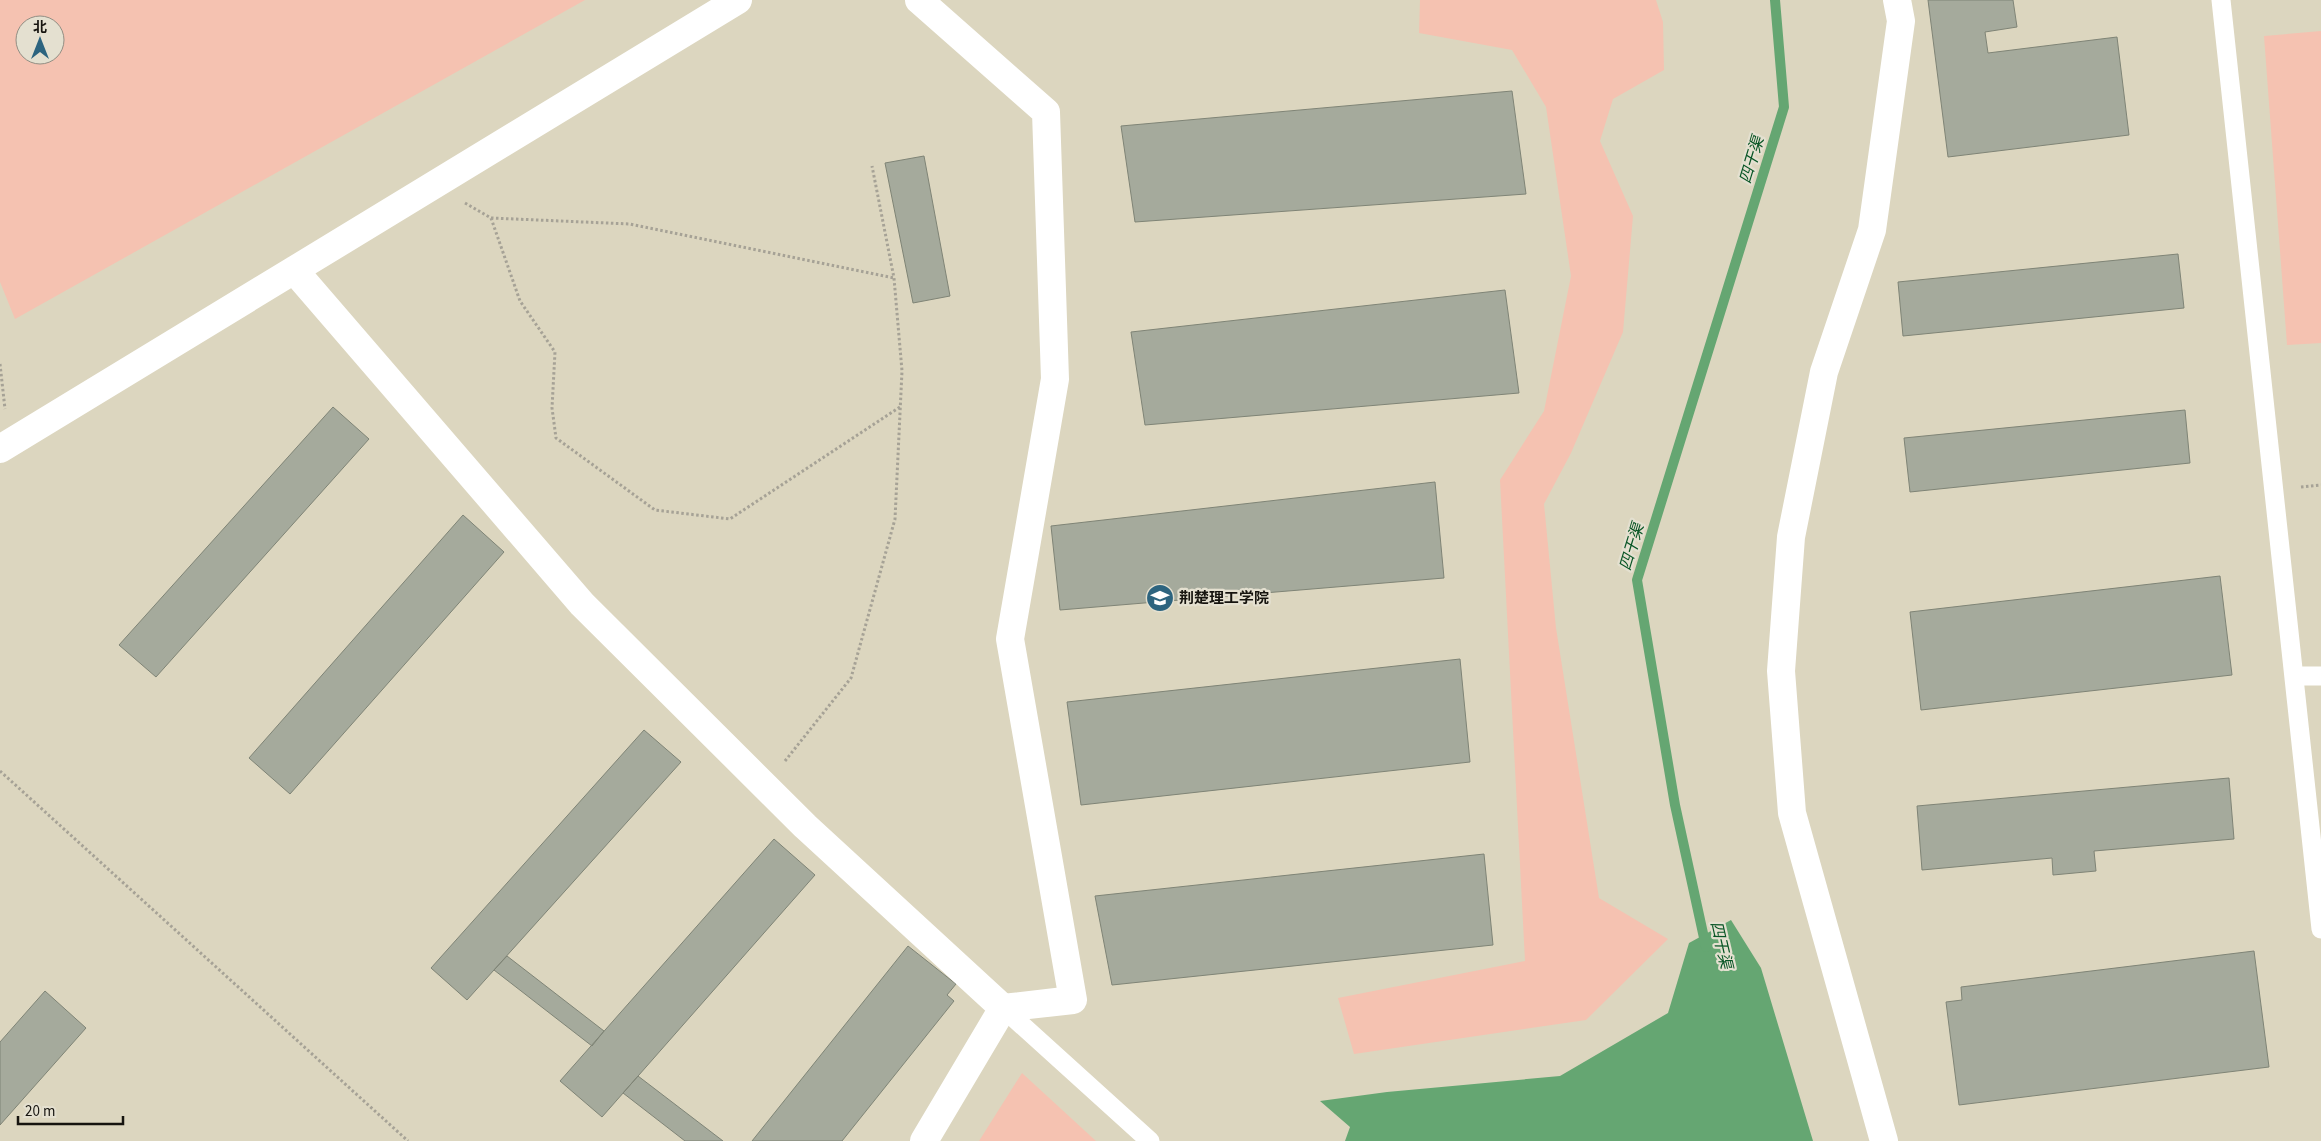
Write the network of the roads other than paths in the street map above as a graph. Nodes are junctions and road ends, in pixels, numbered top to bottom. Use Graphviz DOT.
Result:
graph roads {
  1 [pos="738,0"];
  2 [pos="919,0"];
  3 [pos="1897,0"];
  4 [pos="2220,0"];
  5 [pos="294,270"];
  6 [pos="5,446"];
  7 [pos="2294,676"];
  8 [pos="2321,676"];
  9 [pos="2321,929"];
  10 [pos="1003,1008"];
  11 [pos="924,1141"];
  12 [pos="1150,1141"];
  13 [pos="1884,1141"];
  1 -- 5 [label="street"];
  2 -- 10 [label="street"];
  3 -- 13 [label="street"];
  4 -- 7 [label="lane"];
  5 -- 6 [label="street"];
  5 -- 10 [label="street"];
  7 -- 8 [label="lane"];
  7 -- 9 [label="lane"];
  10 -- 11 [label="street"];
  10 -- 12 [label="lane"];
}
